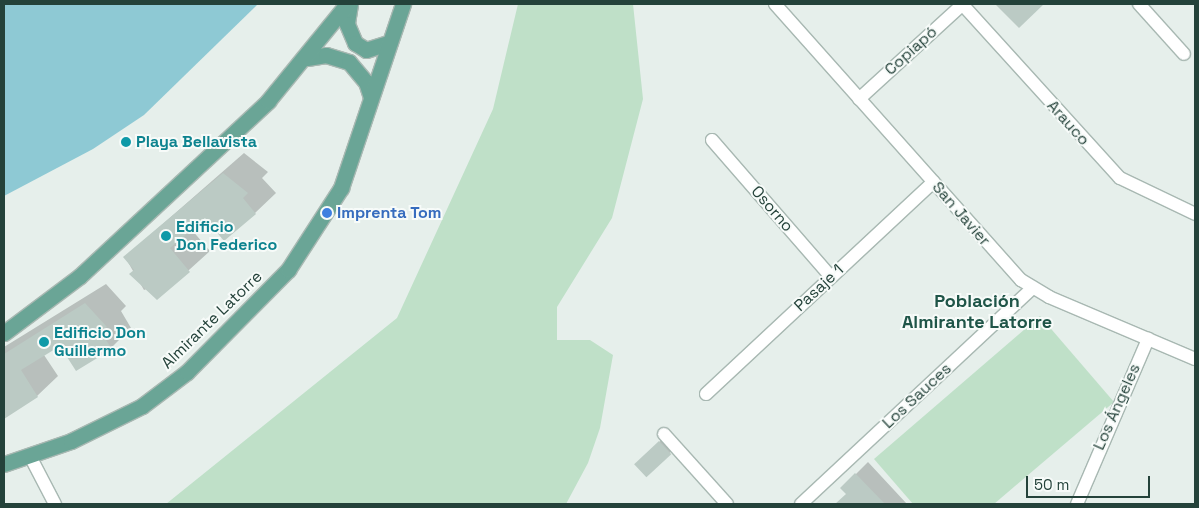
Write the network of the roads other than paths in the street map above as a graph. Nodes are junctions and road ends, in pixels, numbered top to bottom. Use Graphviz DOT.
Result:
graph roads {
  1 [pos="348,4"];
  2 [pos="403,4"];
  3 [pos="775,4"];
  4 [pos="963,4"];
  5 [pos="1139,4"];
  6 [pos="390,42"];
  7 [pos="1184,54"];
  8 [pos="307,58"];
  9 [pos="371,97"];
  10 [pos="859,99"];
  11 [pos="712,140"];
  12 [pos="932,182"];
  13 [pos="1195,214"];
  14 [pos="832,277"];
  15 [pos="1034,288"];
  16 [pos="4,333"];
  17 [pos="1148,339"];
  18 [pos="1195,359"];
  19 [pos="706,394"];
  20 [pos="664,434"];
  21 [pos="30,456"];
  22 [pos="4,464"];
  23 [pos="55,504"];
  24 [pos="727,504"];
  25 [pos="801,504"];
  26 [pos="1077,504"];
  1 -- 6 [label="main road"];
  1 -- 8 [label="main road"];
  2 -- 6 [label="main road, Almirante Latorre"];
  3 -- 10 [label="street, San Javier"];
  4 -- 10 [label="street, Copiapó"];
  4 -- 13 [label="street, Arauco"];
  5 -- 7 [label="street"];
  6 -- 9 [label="main road, Almirante Latorre"];
  8 -- 9 [label="main road"];
  8 -- 16 [label="main road"];
  9 -- 21 [label="main road, Almirante Latorre"];
  10 -- 12 [label="street, San Javier"];
  11 -- 14 [label="street, Osorno"];
  12 -- 14 [label="street, Pasaje 1"];
  12 -- 15 [label="street, San Javier"];
  14 -- 19 [label="street, Pasaje 1"];
  15 -- 17 [label="street, San Javier"];
  15 -- 25 [label="street, Los Sauces"];
  17 -- 18 [label="street, San Javier"];
  17 -- 26 [label="street, Los Ángeles"];
  20 -- 24 [label="street"];
  21 -- 22 [label="main road, Almirante Latorre"];
  21 -- 23 [label="street"];
}
